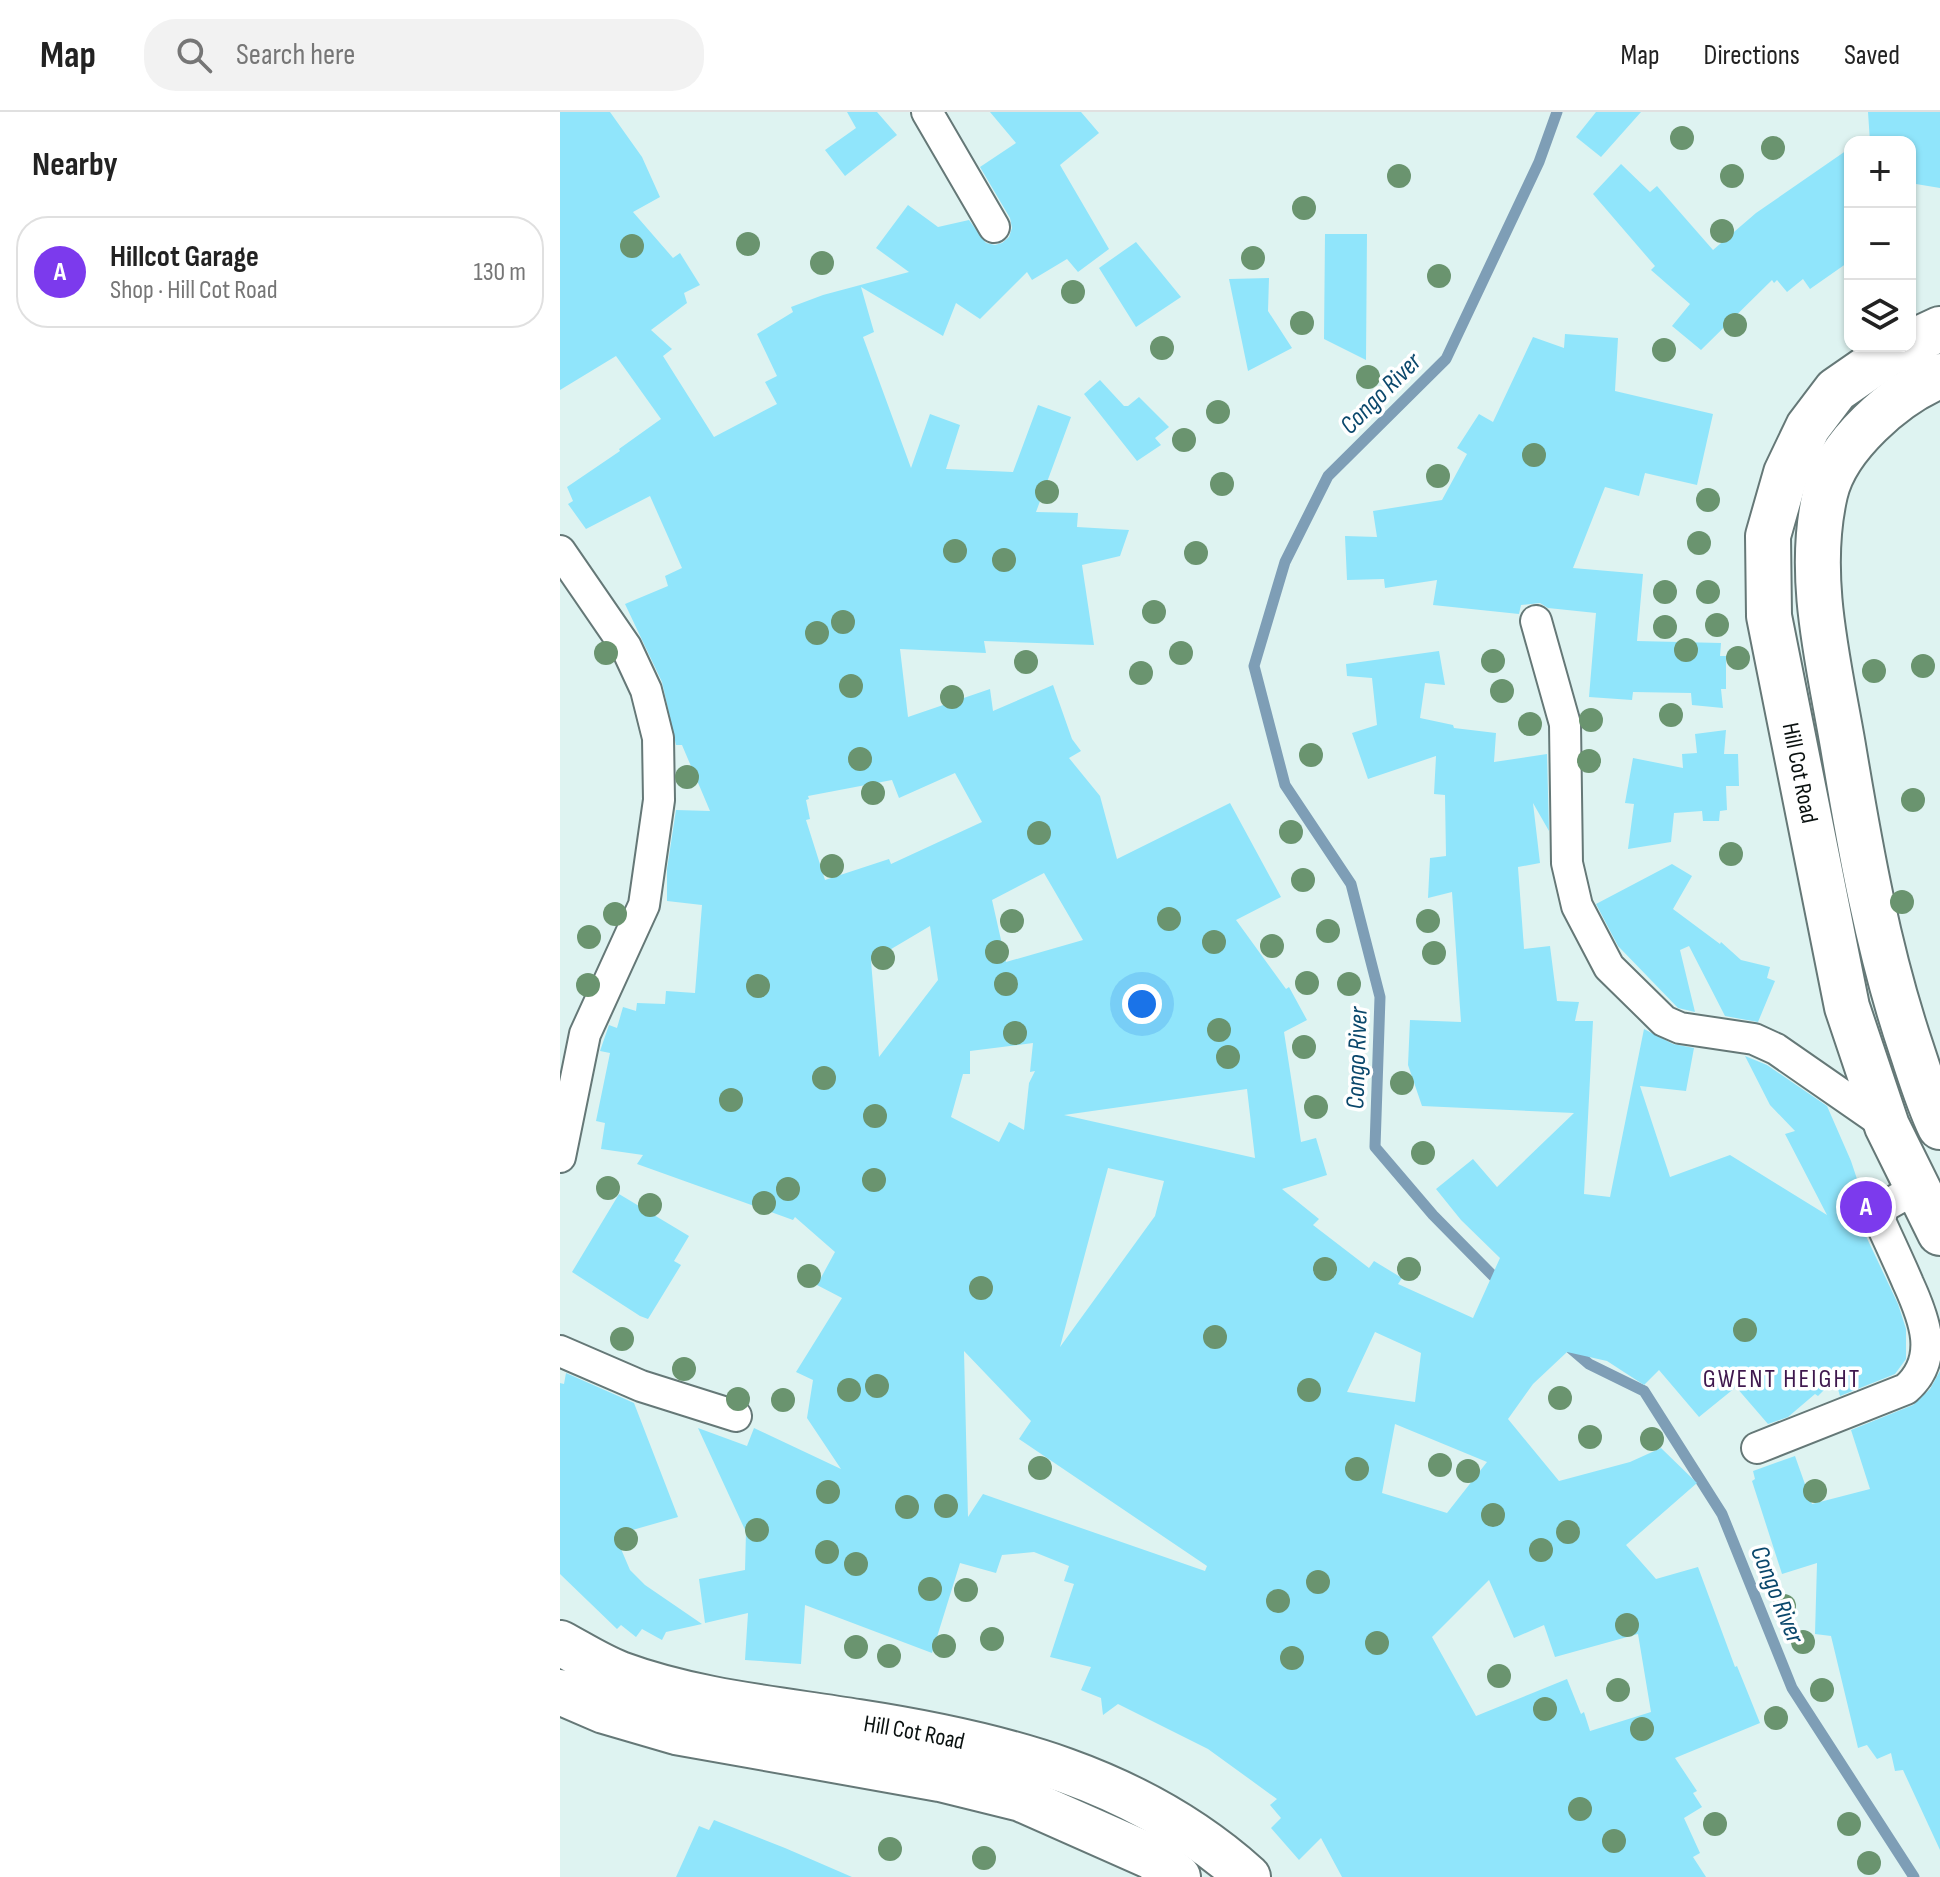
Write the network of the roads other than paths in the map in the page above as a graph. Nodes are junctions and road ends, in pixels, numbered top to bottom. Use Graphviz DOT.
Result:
graph roads {
  1 [pos="927,112"];
  2 [pos="994,227"];
  3 [pos="1940,329"];
  4 [pos="1916,340"];
  5 [pos="1892,352"];
  6 [pos="1940,376"];
  7 [pos="560,551"];
  8 [pos="1536,621"];
  9 [pos="1887,1126"];
  10 [pos="1940,1127"];
  11 [pos="560,1157"];
  12 [pos="1917,1188"];
  13 [pos="1940,1233"];
  14 [pos="560,1351"];
  15 [pos="736,1416"];
  16 [pos="1757,1448"];
  17 [pos="560,1643"];
  18 [pos="560,1692"];
  19 [pos="1178,1877"];
  20 [pos="1248,1877"];
  1 -- 2 [label="street"];
  3 -- 4 [label="main road"];
  5 -- 9 [label="main road, Hill Cot Road"];
  6 -- 10 [label="main road, Hill Cot Road"];
  7 -- 11 [label="street"];
  8 -- 9 [label="street"];
  9 -- 12 [label="main road, Hill Cot Road"];
  12 -- 13 [label="main road, Hill Cot Road"];
  12 -- 16 [label="street"];
  14 -- 15 [label="street"];
  17 -- 20 [label="main road, Hill Cot Road"];
  18 -- 19 [label="main road, Hill Cot Road"];
}
